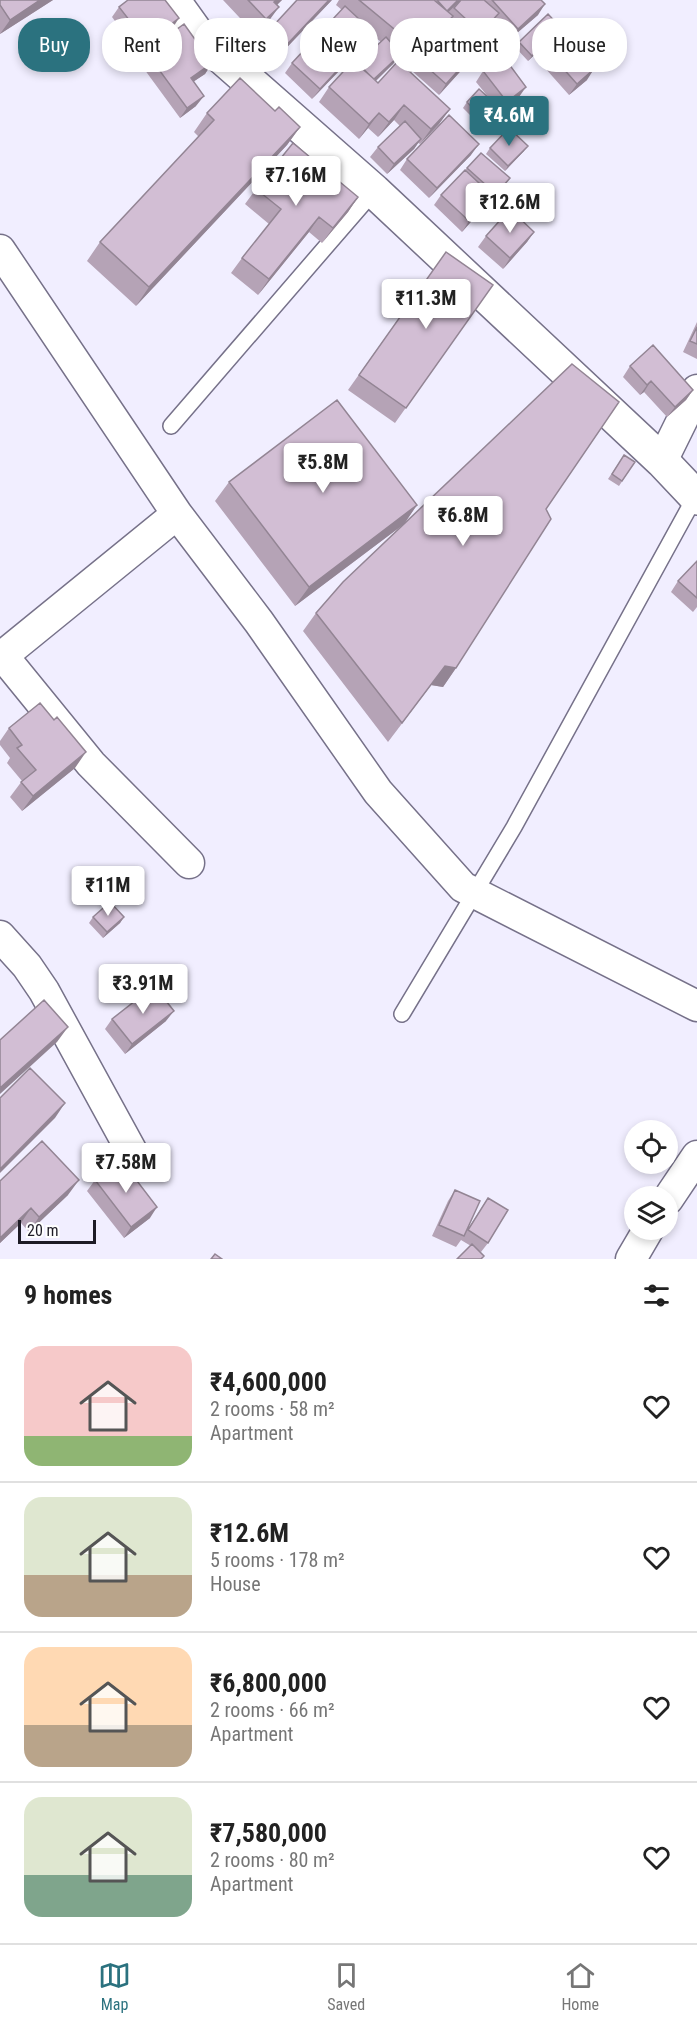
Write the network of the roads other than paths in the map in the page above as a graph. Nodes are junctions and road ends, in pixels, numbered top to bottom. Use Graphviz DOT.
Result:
graph roads {
  1 [pos="173,0"];
  2 [pos="374,191"];
  3 [pos="0,250"];
  4 [pos="697,390"];
  5 [pos="171,426"];
  6 [pos="662,461"];
  7 [pos="696,497"];
  8 [pos="177,514"];
  9 [pos="2,657"];
  10 [pos="189,862"];
  11 [pos="473,892"];
  12 [pos="0,936"];
  13 [pos="697,1006"];
  14 [pos="402,1014"];
  15 [pos="697,1156"];
  16 [pos="137,1161"];
  17 [pos="677,1186"];
  18 [pos="642,1240"];
  19 [pos="631,1259"];
  1 -- 2 [label="highway"];
  2 -- 5 [label="lane"];
  2 -- 6 [label="highway"];
  3 -- 8 [label="street"];
  4 -- 6 [label="street"];
  6 -- 7 [label="highway"];
  7 -- 11 [label="lane"];
  8 -- 9 [label="street"];
  8 -- 11 [label="street"];
  9 -- 10 [label="street"];
  11 -- 13 [label="street"];
  11 -- 14 [label="lane"];
  12 -- 16 [label="street"];
  15 -- 17 [label="street"];
  18 -- 19 [label="street"];
}
